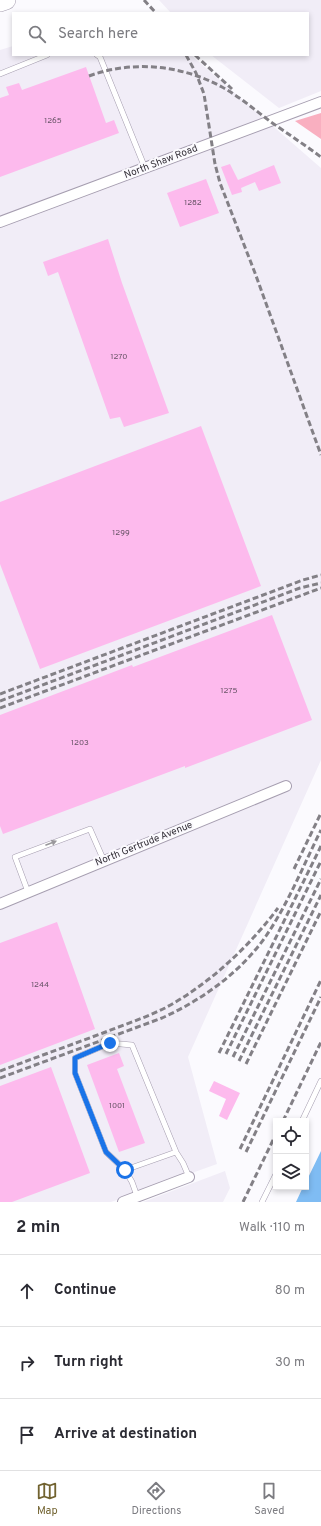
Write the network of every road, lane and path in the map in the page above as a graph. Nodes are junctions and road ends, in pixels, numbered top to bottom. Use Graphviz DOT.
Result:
graph roads {
  1 [pos="6,0"];
  2 [pos="0,2"];
  3 [pos="45,56"];
  4 [pos="98,56"];
  5 [pos="0,74"];
  6 [pos="321,102"];
  7 [pos="144,168"];
  8 [pos="0,222"];
  9 [pos="286,786"];
  10 [pos="104,861"];
  11 [pos="28,892"];
  12 [pos="1,900"];
  13 [pos="321,1081"];
  14 [pos="303,1118"];
  15 [pos="176,1152"];
  16 [pos="125,1170"];
  17 [pos="189,1177"];
  18 [pos="273,1180"];
  19 [pos="138,1196"];
  20 [pos="123,1202"];
  21 [pos="262,1202"];
  1 -- 2 [label="highway"];
  3 -- 5 [label="lane"];
  4 -- 7 [label="lane"];
  6 -- 7 [label="street, North Shaw Road"];
  7 -- 8 [label="street, North Shaw Road"];
  9 -- 10 [label="street, North Gertrude Avenue"];
  10 -- 11 [label="street, North Gertrude Avenue"];
  11 -- 10 [label="lane, one-way"];
  11 -- 12 [label="street, North Gertrude Avenue"];
  13 -- 14 [label="lane"];
  15 -- 16 [label="lane"];
  15 -- 16 [label="lane"];
  15 -- 17 [label="lane"];
  16 -- 19 [label="lane"];
  17 -- 19 [label="street"];
  18 -- 21 [label="lane"];
  19 -- 20 [label="street"];
}
